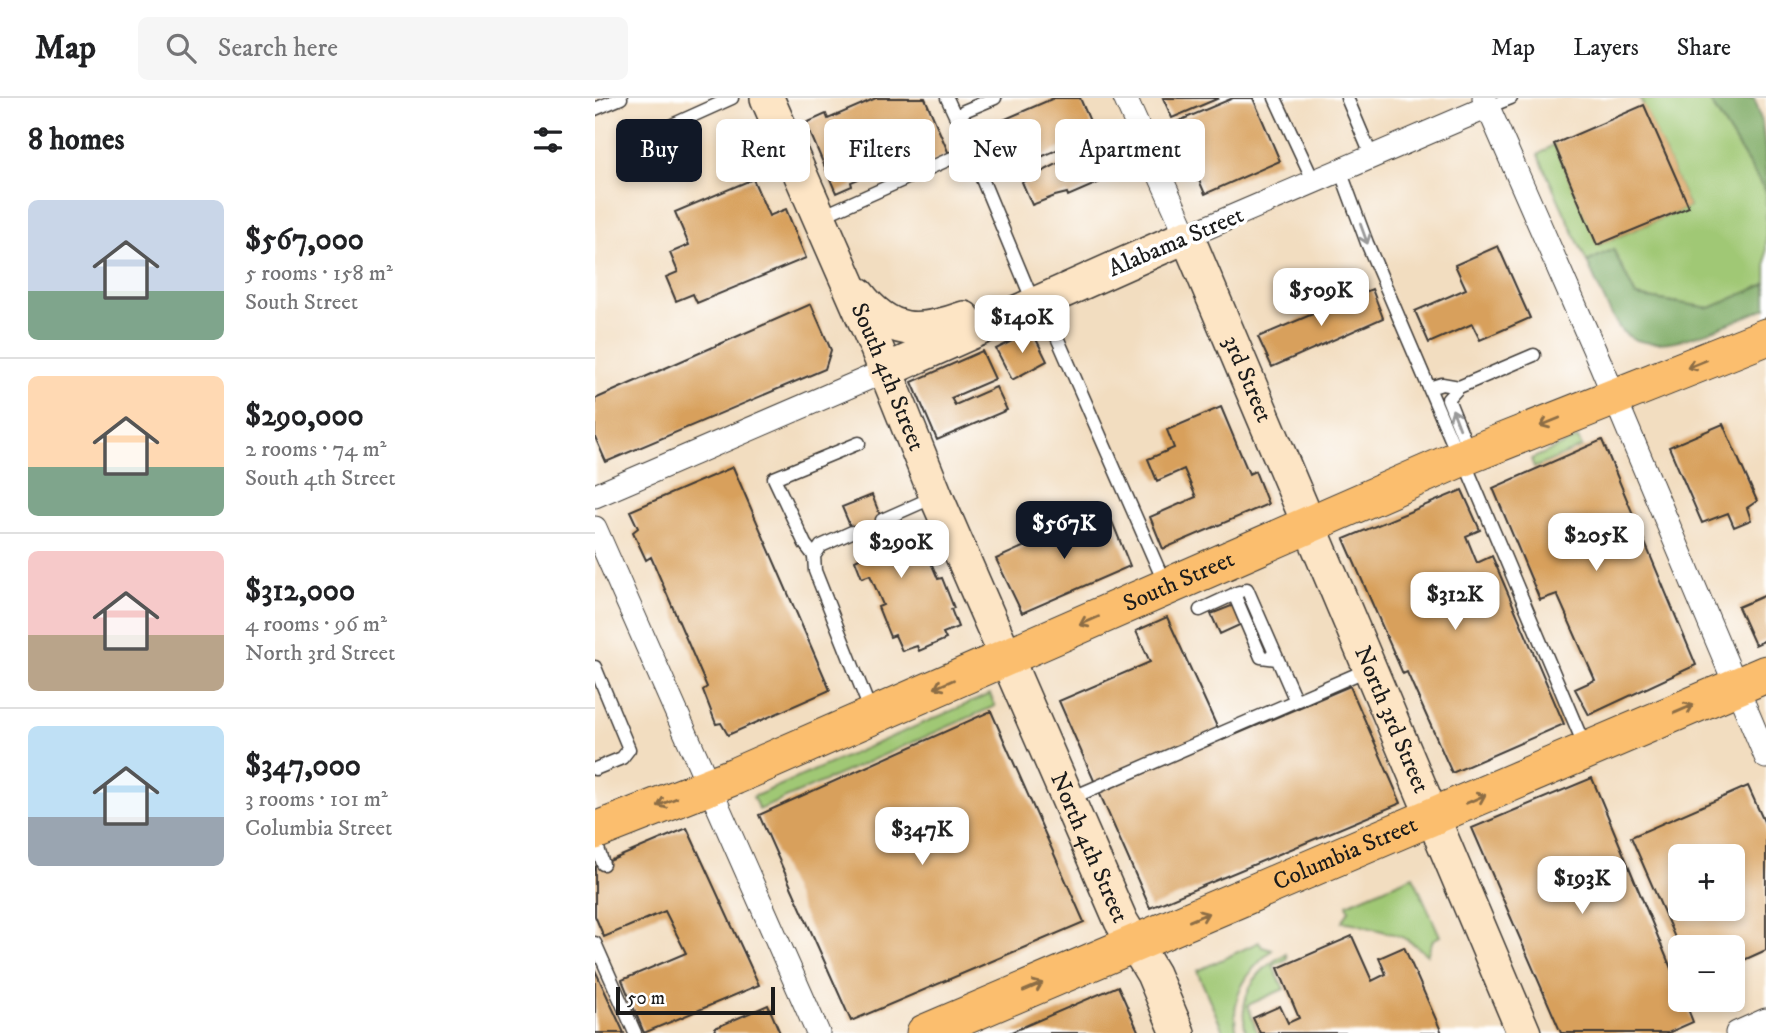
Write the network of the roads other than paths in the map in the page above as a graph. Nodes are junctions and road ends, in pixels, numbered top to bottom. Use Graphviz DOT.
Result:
graph roads {
  1 [pos="621,98"];
  2 [pos="732,98"];
  3 [pos="767,98"];
  4 [pos="947,98"];
  5 [pos="995,98"];
  6 [pos="1125,98"];
  7 [pos="1275,98"];
  8 [pos="1347,98"];
  9 [pos="1511,98"];
  10 [pos="1486,103"];
  11 [pos="595,109"];
  12 [pos="685,119"];
  13 [pos="957,119"];
  14 [pos="960,119"];
  15 [pos="1372,157"];
  16 [pos="949,160"];
  17 [pos="1340,170"];
  18 [pos="982,182"];
  19 [pos="1314,182"];
  20 [pos="820,218"];
  21 [pos="1187,236"];
  22 [pos="848,281"];
  23 [pos="1029,306"];
  24 [pos="1763,338"];
  25 [pos="1534,355"];
  26 [pos="885,371"];
  27 [pos="1459,387"];
  28 [pos="1429,388"];
  29 [pos="1613,397"];
  30 [pos="859,443"];
  31 [pos="1464,457"];
  32 [pos="595,496"];
  33 [pos="936,496"];
  34 [pos="882,520"];
  35 [pos="1308,524"];
  36 [pos="852,532"];
  37 [pos="598,543"];
  38 [pos="814,556"];
  39 [pos="1167,587"];
  40 [pos="1234,594"];
  41 [pos="1200,610"];
  42 [pos="1006,657"];
  43 [pos="1276,659"];
  44 [pos="595,667"];
  45 [pos="1369,668"];
  46 [pos="1751,680"];
  47 [pos="1295,699"];
  48 [pos="873,716"];
  49 [pos="1587,750"];
  50 [pos="1766,757"];
  51 [pos="595,769"];
  52 [pos="710,786"];
  53 [pos="1069,799"];
  54 [pos="1431,819"];
  55 [pos="595,839"];
  56 [pos="599,847"];
  57 [pos="595,943"];
  58 [pos="1136,944"];
  59 [pos="1766,1020"];
  60 [pos="635,1033"];
  61 [pos="818,1033"];
  62 [pos="925,1033"];
  63 [pos="1178,1033"];
  64 [pos="1524,1033"];
  65 [pos="1737,1033"];
  1 -- 11 [label="lane"];
  2 -- 12 [label="lane"];
  3 -- 20 [label="street, South 4th Street"];
  4 -- 13 [label="lane"];
  5 -- 14 [label="lane"];
  6 -- 21 [label="street"];
  7 -- 19 [label="lane"];
  8 -- 15 [label="lane"];
  9 -- 10 [label="lane"];
  10 -- 15 [label="street, Alabama Street"];
  10 -- 29 [label="street"];
  15 -- 17 [label="street, Alabama Street"];
  16 -- 20 [label="lane"];
  17 -- 19 [label="street, Alabama Street"];
  17 -- 28 [label="lane, one-way"];
  18 -- 23 [label="lane"];
  19 -- 21 [label="street, Alabama Street"];
  20 -- 22 [label="street, South 4th Street"];
  21 -- 23 [label="street, Alabama Street"];
  21 -- 35 [label="street, 3rd Street"];
  22 -- 23 [label="street"];
  22 -- 26 [label="street, South 4th Street"];
  23 -- 26 [label="street, Alabama Street"];
  23 -- 39 [label="lane"];
  24 -- 29 [label="main road, South Street, one-way"];
  25 -- 27 [label="lane"];
  26 -- 32 [label="street, Alabama Street"];
  26 -- 33 [label="street, South 4th Street"];
  27 -- 28 [label="lane"];
  31 -- 27 [label="lane, one-way"];
  28 -- 31 [label="lane"];
  29 -- 31 [label="main road, South Street, one-way"];
  29 -- 46 [label="street"];
  30 -- 38 [label="lane"];
  31 -- 35 [label="main road, South Street"];
  31 -- 49 [label="lane"];
  33 -- 34 [label="lane"];
  33 -- 42 [label="street, South 4th Street"];
  35 -- 39 [label="main road, South Street"];
  35 -- 45 [label="street, North 3rd Street"];
  36 -- 38 [label="lane"];
  37 -- 52 [label="street"];
  38 -- 48 [label="lane"];
  39 -- 42 [label="main road, South Street, one-way"];
  40 -- 41 [label="lane"];
  40 -- 43 [label="lane"];
  40 -- 43 [label="lane"];
  42 -- 48 [label="main road, South Street, one-way"];
  42 -- 53 [label="street, North 4th Street"];
  43 -- 47 [label="lane"];
  44 -- 51 [label="lane"];
  45 -- 47 [label="lane"];
  45 -- 54 [label="street, North 3rd Street"];
  49 -- 46 [label="main road, Columbia Street, one-way"];
  46 -- 50 [label="street"];
  47 -- 53 [label="lane"];
  48 -- 52 [label="main road, South Street"];
  54 -- 49 [label="main road, Columbia Street, one-way"];
  52 -- 56 [label="main road, South Street, one-way"];
  52 -- 61 [label="street"];
  53 -- 58 [label="street, North 4th Street"];
  58 -- 54 [label="main road, Columbia Street, one-way"];
  54 -- 64 [label="street, North 3rd Street"];
  55 -- 56 [label="lane"];
  57 -- 60 [label="lane"];
  62 -- 58 [label="main road, Columbia Street, one-way"];
  58 -- 63 [label="street, North 4th Street"];
  59 -- 65 [label="street"];
}
